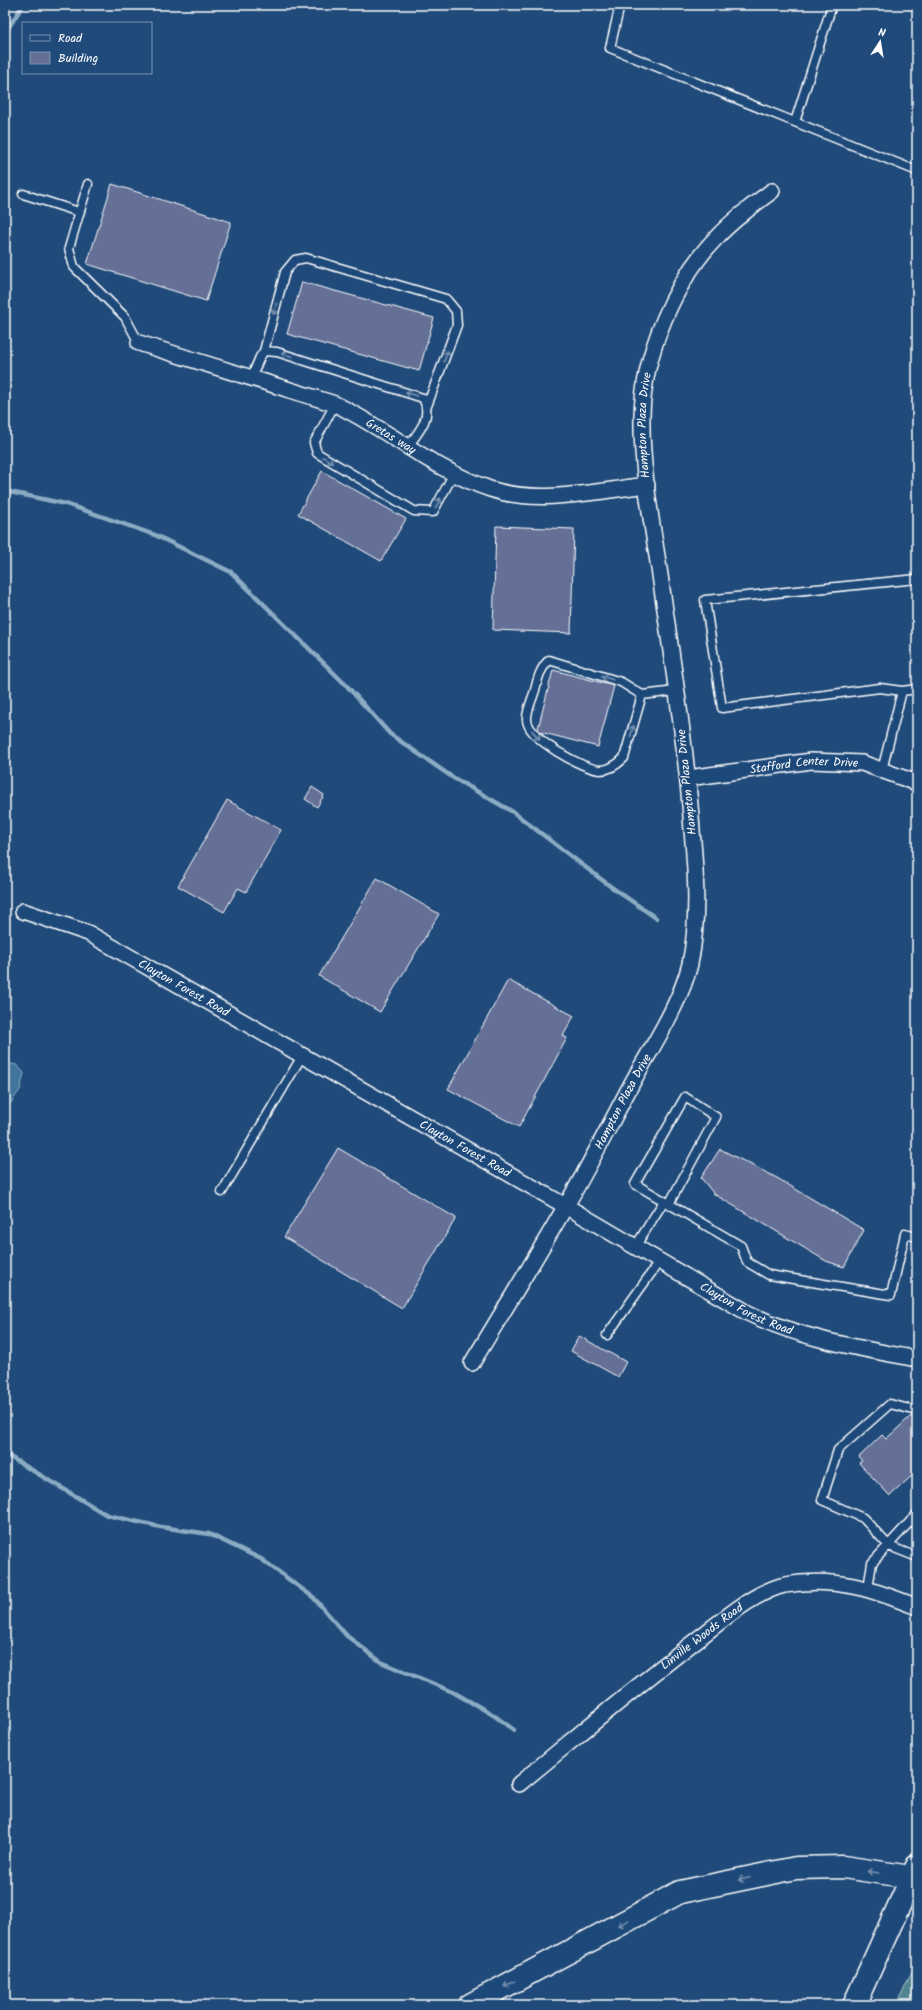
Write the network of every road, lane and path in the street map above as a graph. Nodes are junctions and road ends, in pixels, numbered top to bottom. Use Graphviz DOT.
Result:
graph roads {
  1 [pos="620,5"];
  2 [pos="832,5"];
  3 [pos="795,122"];
  4 [pos="917,170"];
  5 [pos="88,184"];
  6 [pos="772,191"];
  7 [pos="23,194"];
  8 [pos="80,212"];
  9 [pos="139,343"];
  10 [pos="264,351"];
  11 [pos="251,378"];
  12 [pos="335,404"];
  13 [pos="427,406"];
  14 [pos="408,446"];
  15 [pos="454,473"];
  16 [pos="647,485"];
  17 [pos="917,579"];
  18 [pos="917,689"];
  19 [pos="902,691"];
  20 [pos="676,692"];
  21 [pos="642,695"];
  22 [pos="882,770"];
  23 [pos="688,778"];
  24 [pos="917,782"];
  25 [pos="23,911"];
  26 [pos="302,1056"];
  27 [pos="222,1192"];
  28 [pos="666,1202"];
  29 [pos="566,1206"];
  30 [pos="917,1237"];
  31 [pos="635,1247"];
  32 [pos="659,1262"];
  33 [pos="607,1336"];
  34 [pos="917,1360"];
  35 [pos="472,1363"];
  36 [pos="917,1411"];
  37 [pos="917,1514"];
  38 [pos="889,1546"];
  39 [pos="917,1557"];
  40 [pos="868,1588"];
  41 [pos="917,1607"];
  42 [pos="520,1784"];
  43 [pos="915,1874"];
  44 [pos="470,2005"];
  45 [pos="854,2005"];
  1 -- 3 [label="lane"];
  2 -- 3 [label="lane"];
  3 -- 4 [label="lane"];
  5 -- 8 [label="lane"];
  6 -- 16 [label="street, Hampton Plaza Drive"];
  7 -- 8 [label="lane"];
  8 -- 9 [label="lane"];
  9 -- 11 [label="street, Gretas way"];
  10 -- 11 [label="lane"];
  13 -- 10 [label="lane, one-way"];
  13 -- 10 [label="lane, one-way"];
  11 -- 12 [label="street, Gretas way"];
  12 -- 14 [label="street, Gretas way"];
  12 -- 15 [label="lane, one-way"];
  13 -- 14 [label="lane"];
  14 -- 15 [label="street, Gretas way"];
  15 -- 16 [label="street, Gretas way"];
  16 -- 20 [label="street, Hampton Plaza Drive"];
  17 -- 19 [label="lane"];
  18 -- 19 [label="lane"];
  19 -- 22 [label="lane"];
  20 -- 21 [label="lane"];
  20 -- 23 [label="street, Hampton Plaza Drive"];
  21 -- 21 [label="lane, one-way"];
  22 -- 23 [label="street, Stafford Center Drive"];
  22 -- 24 [label="street, Stafford Center Drive"];
  23 -- 29 [label="street, Hampton Plaza Drive"];
  25 -- 26 [label="street, Clayton Forest Road"];
  26 -- 27 [label="lane"];
  26 -- 29 [label="street, Clayton Forest Road"];
  28 -- 28 [label="lane"];
  28 -- 30 [label="lane"];
  28 -- 31 [label="lane"];
  29 -- 31 [label="street, Clayton Forest Road"];
  29 -- 35 [label="street, Hampton Plaza Drive"];
  31 -- 32 [label="street, Clayton Forest Road"];
  32 -- 33 [label="lane"];
  32 -- 34 [label="street, Clayton Forest Road"];
  36 -- 38 [label="lane"];
  37 -- 38 [label="lane"];
  38 -- 39 [label="lane"];
  38 -- 40 [label="lane"];
  40 -- 41 [label="street, Linville Woods Road"];
  40 -- 42 [label="street, Linville Woods Road"];
  43 -- 44 [label="main road, one-way"];
  43 -- 45 [label="main road"];
}
